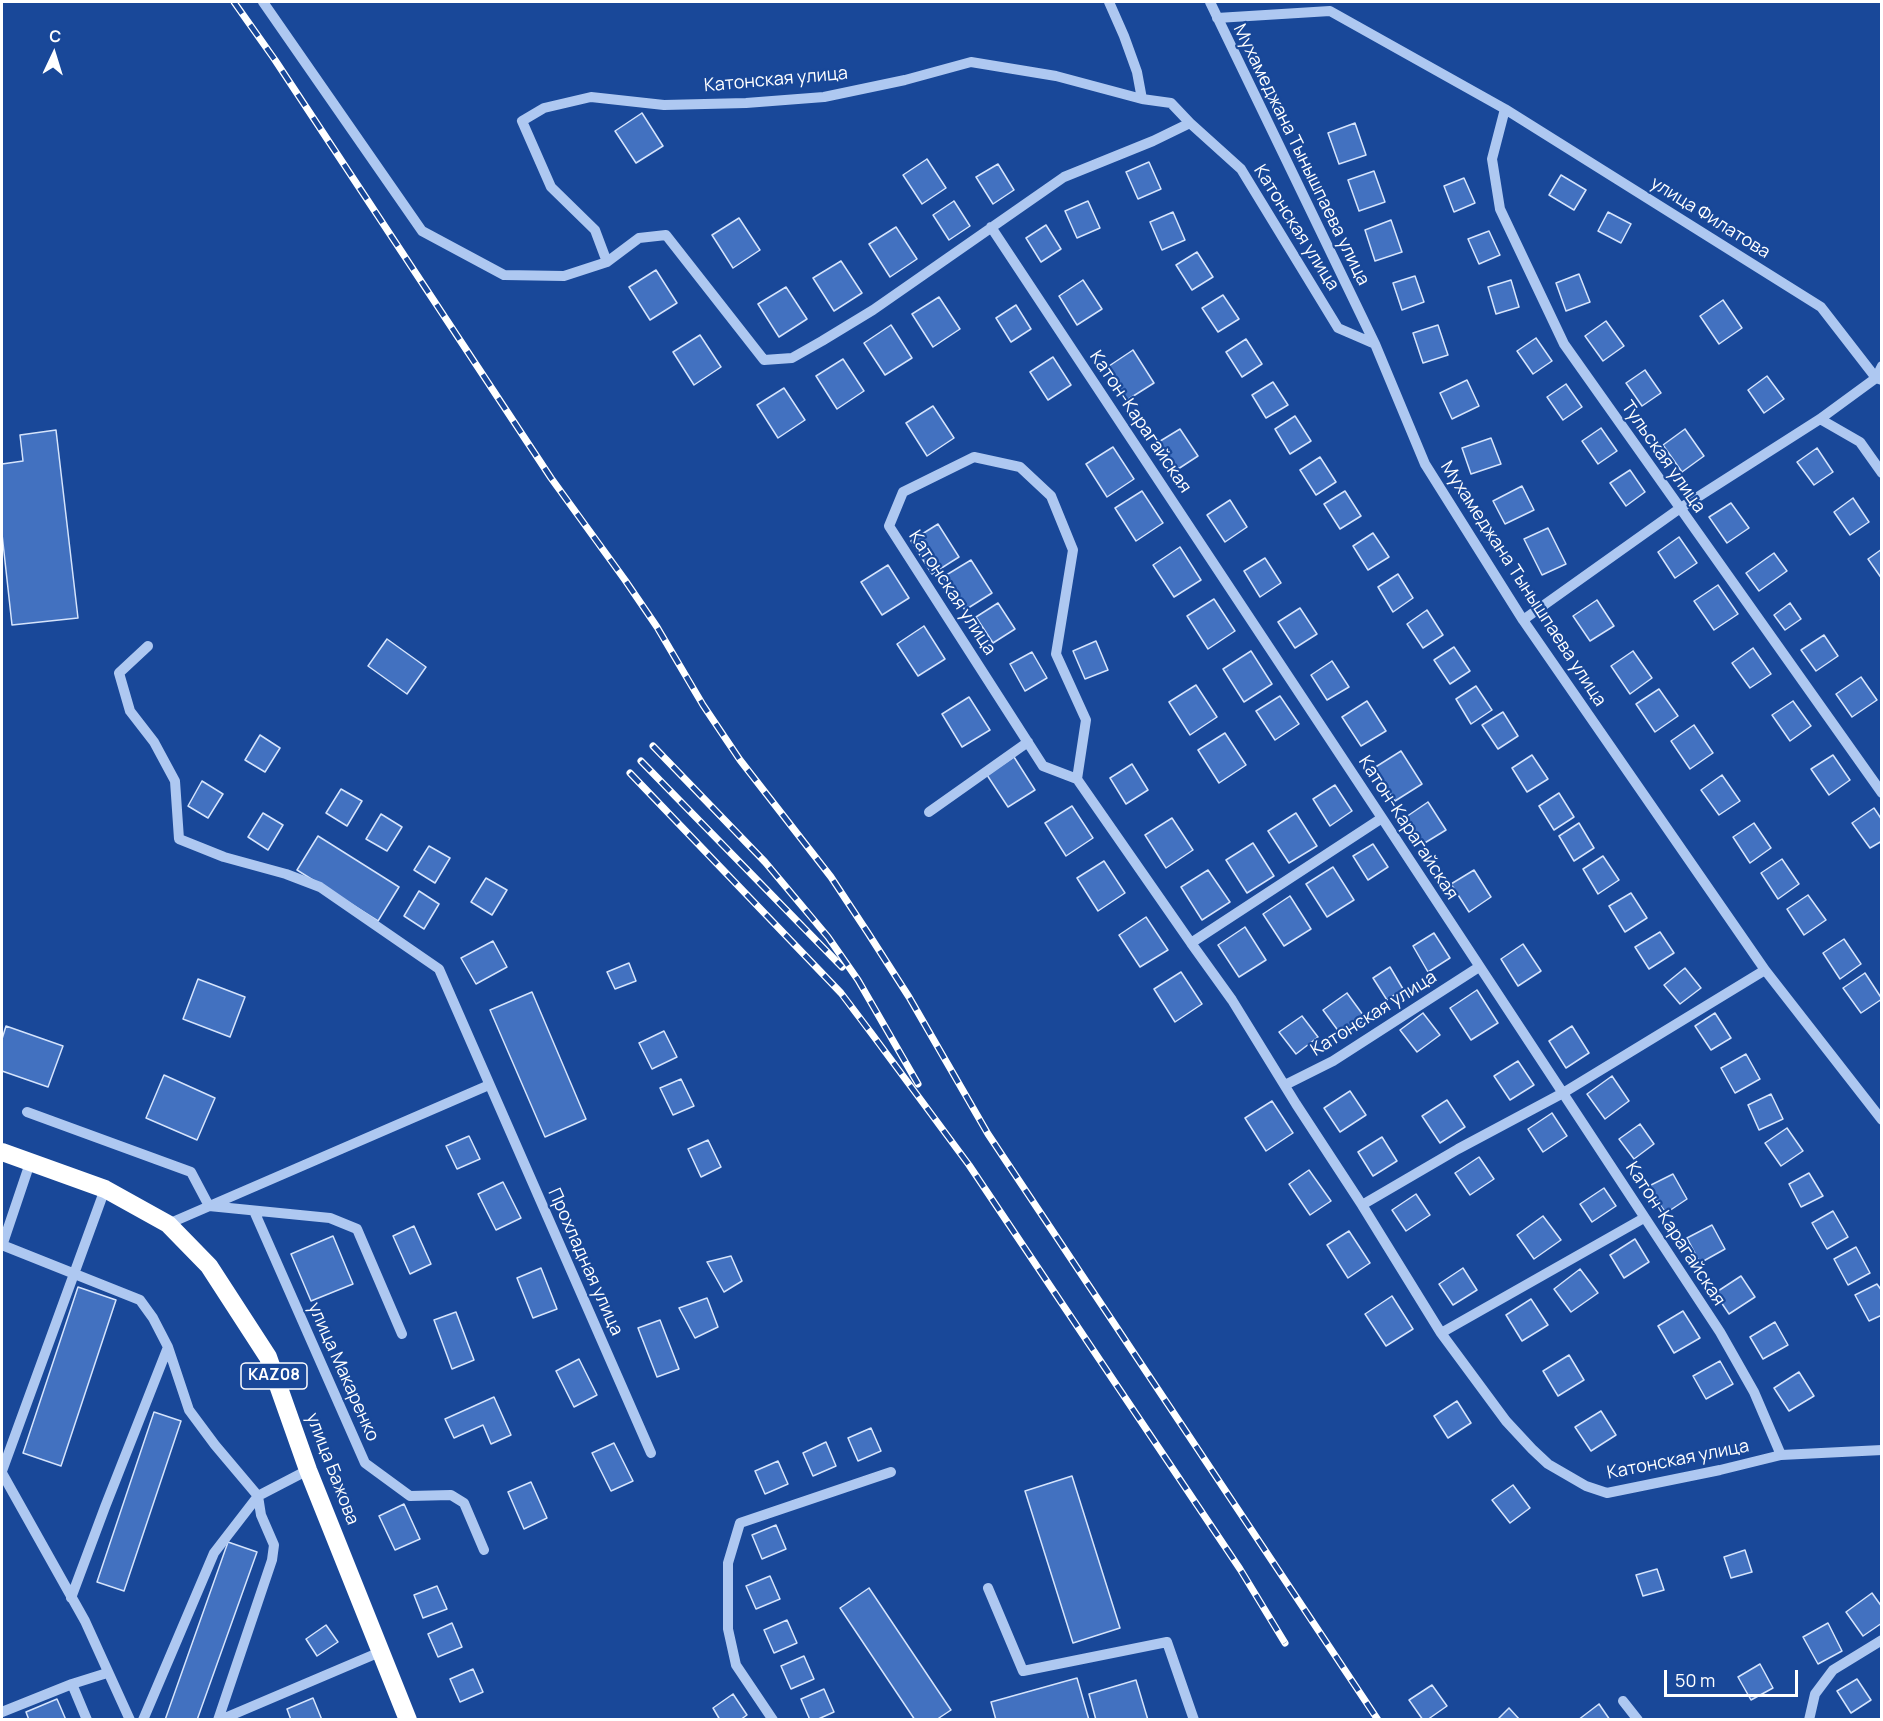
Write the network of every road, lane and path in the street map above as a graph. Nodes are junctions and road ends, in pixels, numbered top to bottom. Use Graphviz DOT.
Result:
graph roads {
  1 [pos="263,2"];
  2 [pos="1109,2"];
  3 [pos="1210,2"];
  4 [pos="1217,18"];
  5 [pos="1142,99"];
  6 [pos="1505,109"];
  7 [pos="1190,123"];
  8 [pos="991,227"];
  9 [pos="607,262"];
  10 [pos="1375,345"];
  11 [pos="1881,366"];
  12 [pos="1879,379"];
  13 [pos="1820,419"];
  14 [pos="1881,473"];
  15 [pos="1679,509"];
  16 [pos="1523,620"];
  17 [pos="148,646"];
  18 [pos="1028,742"];
  19 [pos="1077,778"];
  20 [pos="1881,793"];
  21 [pos="929,812"];
  22 [pos="1382,818"];
  23 [pos="1191,943"];
  24 [pos="1479,967"];
  25 [pos="1766,970"];
  26 [pos="489,1085"];
  27 [pos="1285,1085"];
  28 [pos="1563,1093"];
  29 [pos="27,1112"];
  30 [pos="1881,1120"];
  31 [pos="2,1152"];
  32 [pos="30,1163"];
  33 [pos="105,1188"];
  34 [pos="1362,1205"];
  35 [pos="209,1206"];
  36 [pos="254,1211"];
  37 [pos="1644,1218"];
  38 [pos="168,1224"];
  39 [pos="2,1246"];
  40 [pos="75,1274"];
  41 [pos="1441,1333"];
  42 [pos="402,1334"];
  43 [pos="168,1347"];
  44 [pos="1881,1450"];
  45 [pos="651,1453"];
  46 [pos="1781,1455"];
  47 [pos="308,1470"];
  48 [pos="2,1472"];
  49 [pos="891,1472"];
  50 [pos="258,1496"];
  51 [pos="484,1550"];
  52 [pos="988,1588"];
  53 [pos="71,1598"];
  54 [pos="1881,1640"];
  55 [pos="380,1652"];
  56 [pos="107,1672"];
  57 [pos="72,1684"];
  58 [pos="1623,1701"];
  59 [pos="2,1712"];
  60 [pos="247,1714"];
  61 [pos="87,1719"];
  62 [pos="130,1719"];
  63 [pos="143,1719"];
  64 [pos="219,1719"];
  65 [pos="408,1719"];
  66 [pos="773,1719"];
  67 [pos="1194,1719"];
  68 [pos="1638,1719"];
  69 [pos="1809,1719"];
  1 -- 9 [label="street"];
  2 -- 5 [label="street"];
  3 -- 4 [label="street, Мухамеджана Тынышпаева улица"];
  4 -- 6 [label="street, улица Филатова"];
  4 -- 10 [label="street, Мухамеджана Тынышпаева улица"];
  5 -- 7 [label="street, Катонская улица"];
  5 -- 9 [label="street, Катонская улица"];
  6 -- 12 [label="street, улица Филатова"];
  6 -- 15 [label="street, Тульская улица"];
  7 -- 8 [label="street"];
  7 -- 10 [label="street, Катонская улица"];
  8 -- 9 [label="street"];
  8 -- 22 [label="street, Катон-Карагайская"];
  10 -- 16 [label="street, Мухамеджана Тынышпаева улица"];
  11 -- 12 [label="street"];
  12 -- 13 [label="street"];
  13 -- 14 [label="street"];
  13 -- 15 [label="street"];
  15 -- 16 [label="street"];
  15 -- 20 [label="street, Тульская улица"];
  16 -- 25 [label="street, Мухамеджана Тынышпаева улица"];
  17 -- 26 [label="street, Прохладная улица"];
  18 -- 19 [label="street, Катонская улица"];
  18 -- 19 [label="street, Катонская улица"];
  18 -- 21 [label="street"];
  19 -- 23 [label="street, Катонская улица"];
  22 -- 23 [label="street"];
  22 -- 24 [label="street, Катон-Карагайская"];
  23 -- 27 [label="street, Катонская улица"];
  24 -- 27 [label="street, Катонская улица"];
  24 -- 28 [label="street, Катон-Карагайская"];
  25 -- 28 [label="street"];
  25 -- 30 [label="street, Мухамеджана Тынышпаева улица"];
  26 -- 35 [label="street"];
  26 -- 45 [label="street, Прохладная улица"];
  27 -- 34 [label="street, Катонская улица"];
  28 -- 34 [label="street"];
  28 -- 37 [label="street, Катон-Карагайская"];
  29 -- 35 [label="street"];
  31 -- 32 [label="highway, улица Бажова / KAZ08"];
  32 -- 33 [label="highway, улица Бажова / KAZ08"];
  32 -- 39 [label="street"];
  33 -- 38 [label="highway, улица Бажова / KAZ08"];
  33 -- 40 [label="street"];
  34 -- 41 [label="street, Катонская улица"];
  35 -- 36 [label="street"];
  35 -- 38 [label="street"];
  36 -- 42 [label="street"];
  36 -- 51 [label="street, улица Макаренко"];
  37 -- 41 [label="street"];
  37 -- 46 [label="street, Катон-Карагайская"];
  38 -- 47 [label="highway, улица Бажова / KAZ08"];
  39 -- 40 [label="street"];
  40 -- 43 [label="street"];
  40 -- 48 [label="street"];
  41 -- 46 [label="street, Катонская улица"];
  43 -- 50 [label="street"];
  43 -- 53 [label="street"];
  44 -- 46 [label="street, Катонская улица"];
  47 -- 50 [label="street"];
  47 -- 55 [label="highway, улица Бажова / KAZ08"];
  48 -- 53 [label="street"];
  49 -- 66 [label="street"];
  50 -- 63 [label="street"];
  50 -- 64 [label="street"];
  52 -- 67 [label="street"];
  53 -- 56 [label="street"];
  54 -- 69 [label="street"];
  55 -- 60 [label="street"];
  55 -- 65 [label="highway, улица Бажова / KAZ08"];
  56 -- 57 [label="street"];
  56 -- 62 [label="street"];
  57 -- 59 [label="street"];
  57 -- 61 [label="street"];
  58 -- 68 [label="street"];
  60 -- 64 [label="street"];
}
